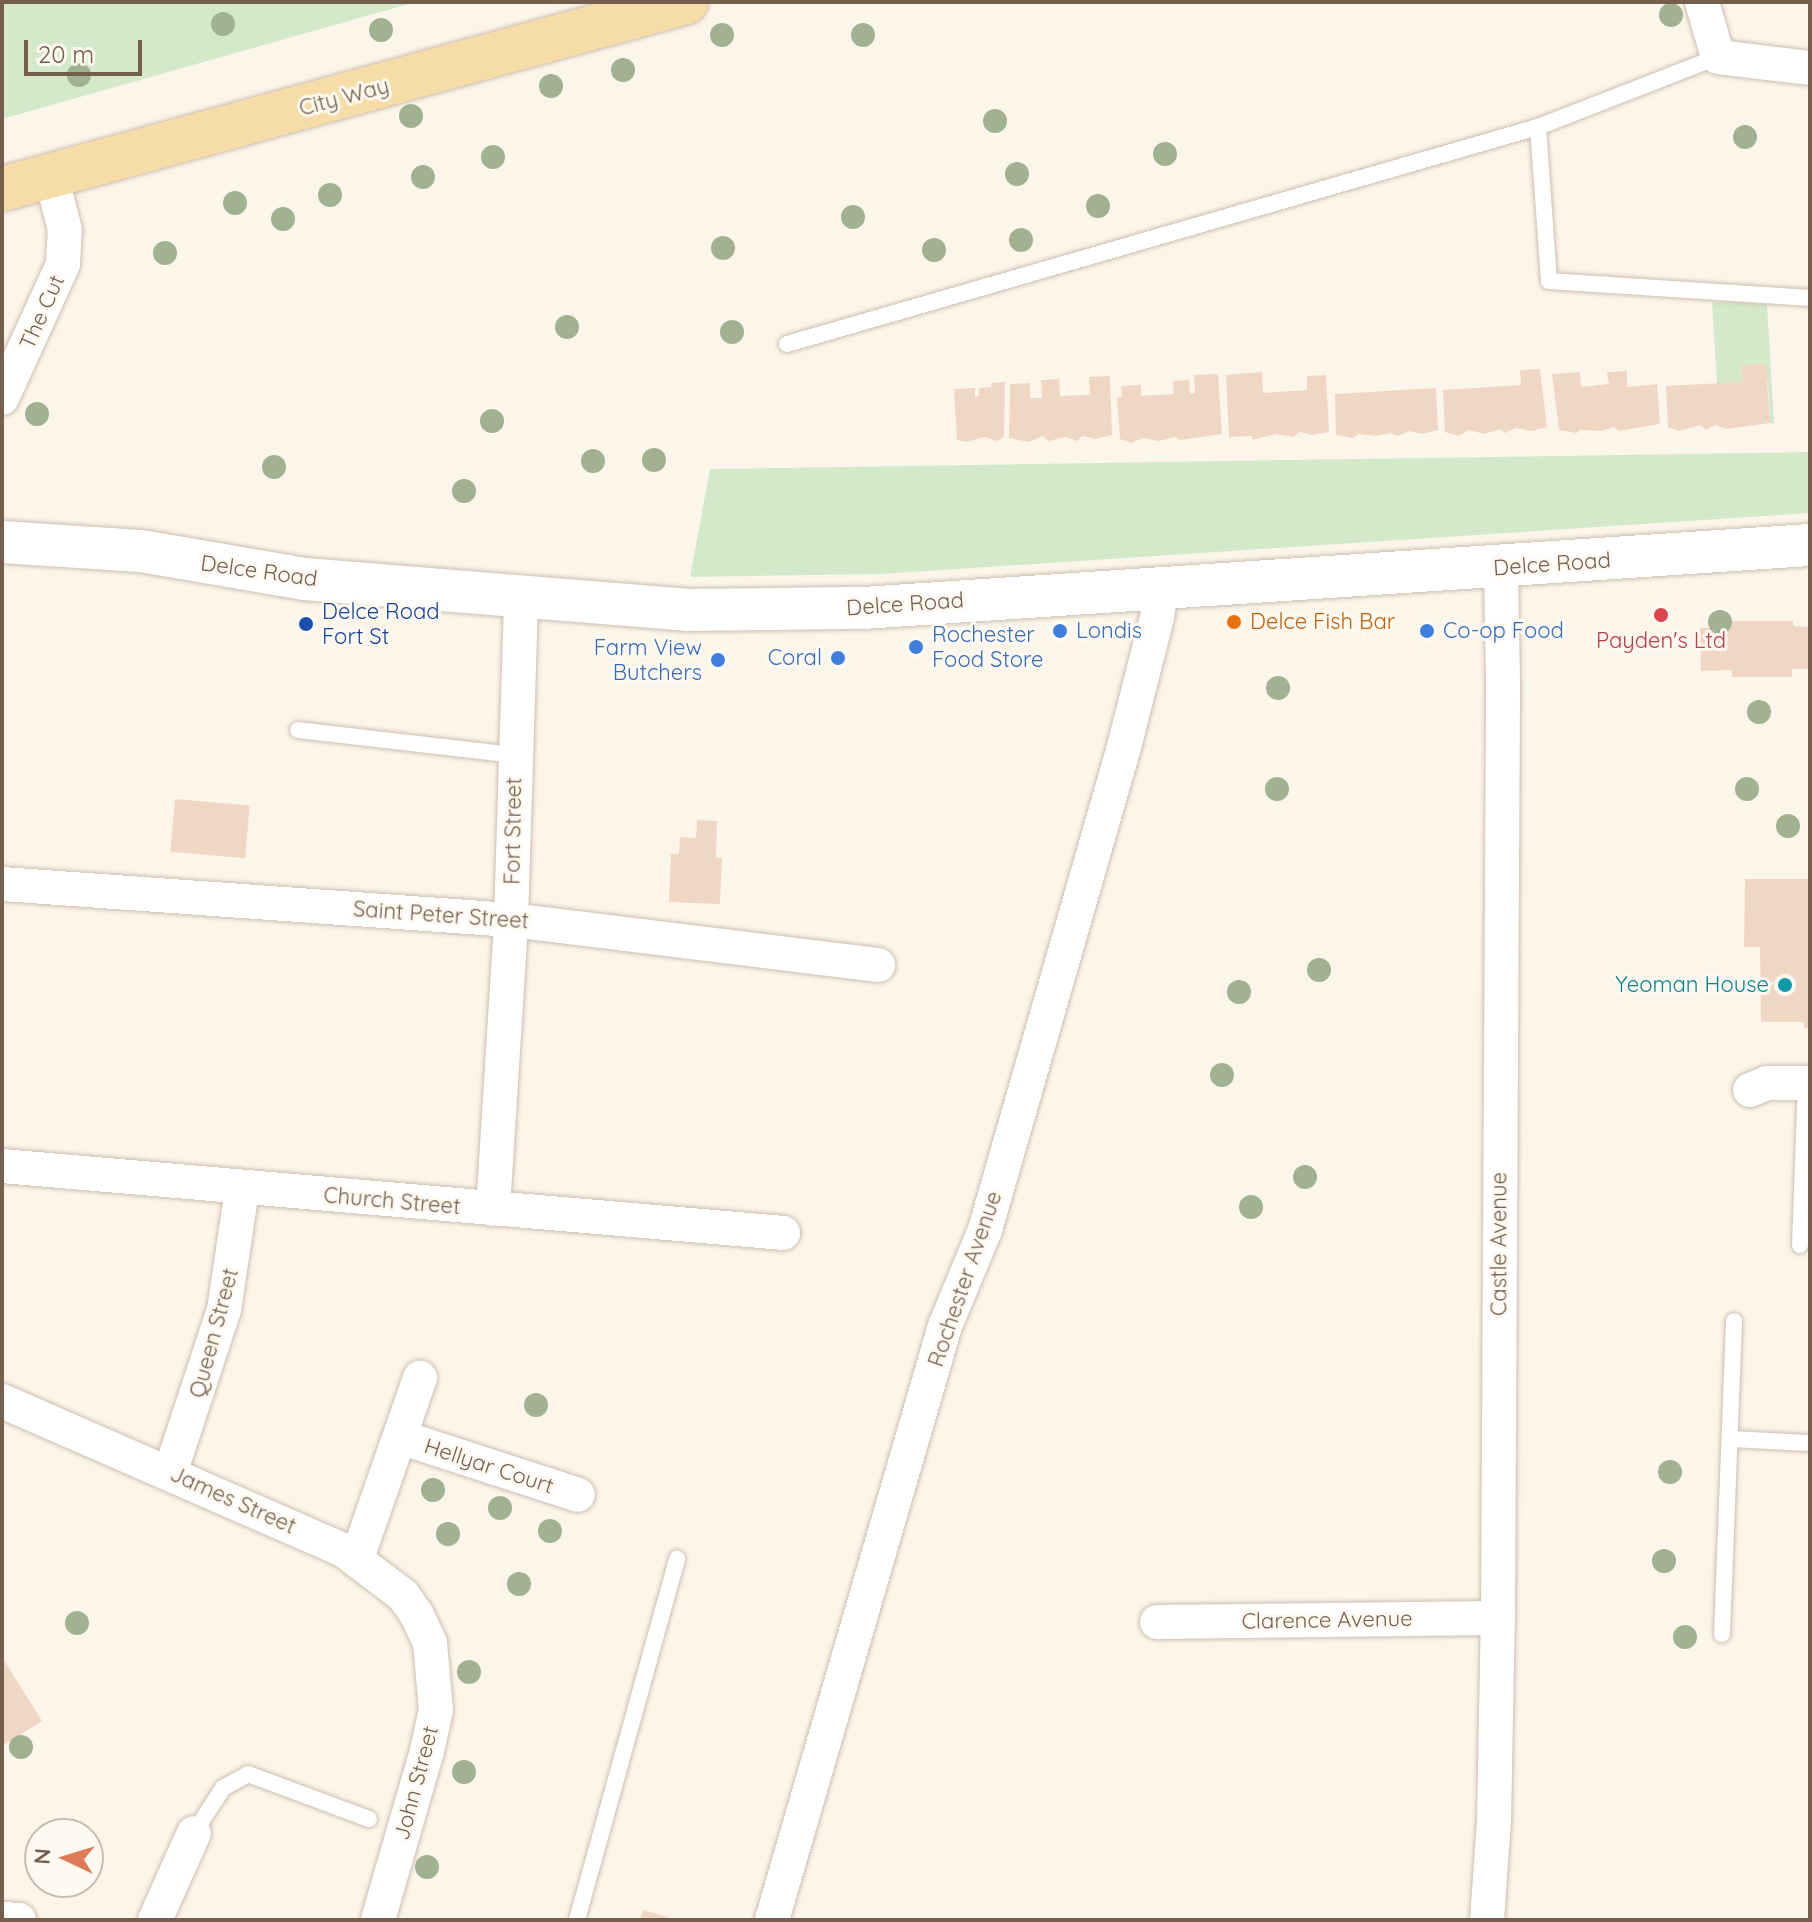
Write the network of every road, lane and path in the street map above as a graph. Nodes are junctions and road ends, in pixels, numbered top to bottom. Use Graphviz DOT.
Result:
graph roads {
  1 [pos="686,2"];
  2 [pos="1702,2"];
  3 [pos="1718,57"];
  4 [pos="1810,68"];
  5 [pos="1538,127"];
  6 [pos="51,176"];
  7 [pos="2,189"];
  8 [pos="1810,298"];
  9 [pos="787,344"];
  10 [pos="2,398"];
  11 [pos="2,542"];
  12 [pos="1810,545"];
  13 [pos="1501,568"];
  14 [pos="1161,589"];
  15 [pos="521,596"];
  16 [pos="298,730"];
  17 [pos="514,755"];
  18 [pos="2,884"];
  19 [pos="511,920"];
  20 [pos="878,965"];
  21 [pos="1808,1083"];
  22 [pos="1750,1090"];
  23 [pos="2,1166"];
  24 [pos="242,1189"];
  25 [pos="493,1209"];
  26 [pos="783,1233"];
  27 [pos="1800,1245"];
  28 [pos="1734,1321"];
  29 [pos="420,1378"];
  30 [pos="2,1401"];
  31 [pos="400,1437"];
  32 [pos="1730,1439"];
  33 [pos="1810,1443"];
  34 [pos="170,1473"];
  35 [pos="578,1495"];
  36 [pos="357,1558"];
  37 [pos="677,1559"];
  38 [pos="1498,1618"];
  39 [pos="1157,1622"];
  40 [pos="1722,1634"];
  41 [pos="430,1643"];
  42 [pos="369,1819"];
  43 [pos="194,1833"];
  44 [pos="2,1919"];
  45 [pos="19,1920"];
  46 [pos="155,1920"];
  47 [pos="378,1920"];
  48 [pos="577,1920"];
  49 [pos="772,1920"];
  50 [pos="1487,1920"];
  1 -- 6 [label="main road, City Way"];
  2 -- 3 [label="street"];
  3 -- 4 [label="street"];
  3 -- 5 [label="lane"];
  5 -- 8 [label="lane"];
  5 -- 9 [label="lane"];
  6 -- 7 [label="main road, City Way"];
  6 -- 10 [label="street, The Cut"];
  11 -- 15 [label="street, Delce Road"];
  12 -- 13 [label="street, Delce Road"];
  13 -- 14 [label="street, Delce Road"];
  13 -- 38 [label="street, Castle Avenue"];
  14 -- 15 [label="street, Delce Road"];
  14 -- 49 [label="street, Rochester Avenue"];
  15 -- 17 [label="street, Fort Street"];
  16 -- 17 [label="lane"];
  17 -- 19 [label="street, Fort Street"];
  18 -- 19 [label="street, Saint Peter Street"];
  19 -- 20 [label="street, Saint Peter Street"];
  19 -- 25 [label="street, Fort Street"];
  21 -- 22 [label="street"];
  21 -- 27 [label="lane"];
  23 -- 24 [label="street, Church Street"];
  24 -- 25 [label="street, Church Street"];
  24 -- 34 [label="street, Queen Street"];
  25 -- 26 [label="street, Church Street"];
  28 -- 32 [label="lane"];
  29 -- 31 [label="street, Hellyar Court"];
  30 -- 34 [label="street, James Street"];
  31 -- 35 [label="street, Hellyar Court"];
  31 -- 36 [label="street, Hellyar Court"];
  32 -- 33 [label="lane"];
  32 -- 40 [label="lane"];
  34 -- 36 [label="street, James Street"];
  36 -- 41 [label="street, James Street"];
  37 -- 48 [label="lane"];
  38 -- 39 [label="street, Clarence Avenue"];
  38 -- 50 [label="street, Castle Avenue"];
  41 -- 47 [label="street, John Street"];
  42 -- 43 [label="lane"];
  43 -- 46 [label="street"];
  44 -- 45 [label="street"];
}
